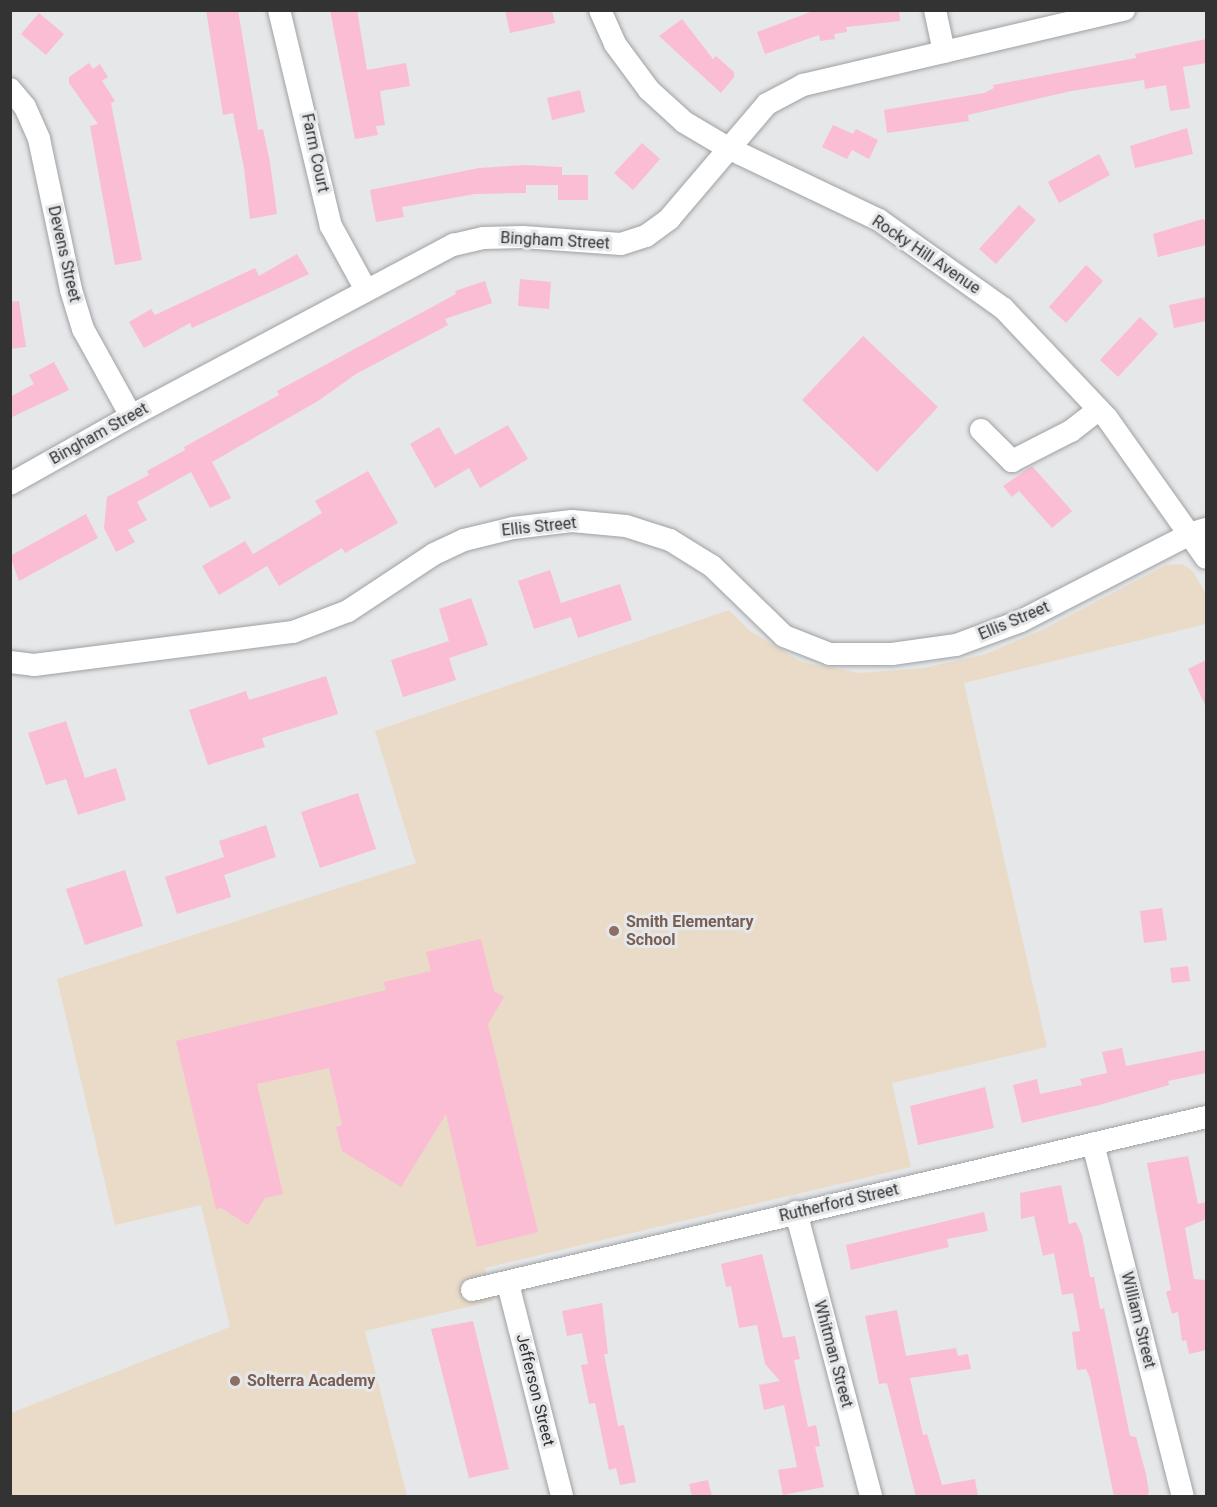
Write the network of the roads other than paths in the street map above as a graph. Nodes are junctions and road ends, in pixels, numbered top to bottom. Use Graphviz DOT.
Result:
graph roads {
  1 [pos="279,10"];
  2 [pos="600,10"];
  3 [pos="935,10"];
  4 [pos="1124,10"];
  5 [pos="944,52"];
  6 [pos="10,89"];
  7 [pos="728,148"];
  8 [pos="366,290"];
  9 [pos="1098,410"];
  10 [pos="131,416"];
  11 [pos="981,430"];
  12 [pos="10,484"];
  13 [pos="1199,531"];
  14 [pos="1206,558"];
  15 [pos="10,662"];
  16 [pos="1206,1117"];
  17 [pos="1093,1144"];
  18 [pos="796,1212"];
  19 [pos="508,1284"];
  20 [pos="472,1290"];
  21 [pos="562,1497"];
  22 [pos="871,1497"];
  23 [pos="1183,1497"];
  1 -- 8 [label="street, Farm Court"];
  2 -- 7 [label="street, Rocky Hill Avenue"];
  3 -- 5 [label="street"];
  4 -- 5 [label="street, Bingham Street"];
  5 -- 7 [label="street, Bingham Street"];
  6 -- 10 [label="street, Devens Street"];
  7 -- 8 [label="street, Bingham Street"];
  7 -- 9 [label="street, Rocky Hill Avenue"];
  8 -- 10 [label="street, Bingham Street"];
  9 -- 11 [label="street"];
  9 -- 13 [label="street, Rocky Hill Avenue"];
  10 -- 12 [label="street, Bingham Street"];
  13 -- 14 [label="street, Rocky Hill Avenue"];
  13 -- 15 [label="street, Ellis Street"];
  16 -- 17 [label="street, Rutherford Street"];
  17 -- 18 [label="street, Rutherford Street"];
  17 -- 23 [label="street, William Street"];
  18 -- 19 [label="street, Rutherford Street"];
  18 -- 22 [label="street, Whitman Street"];
  19 -- 20 [label="street, Rutherford Street"];
  19 -- 21 [label="street, Jefferson Street"];
}
